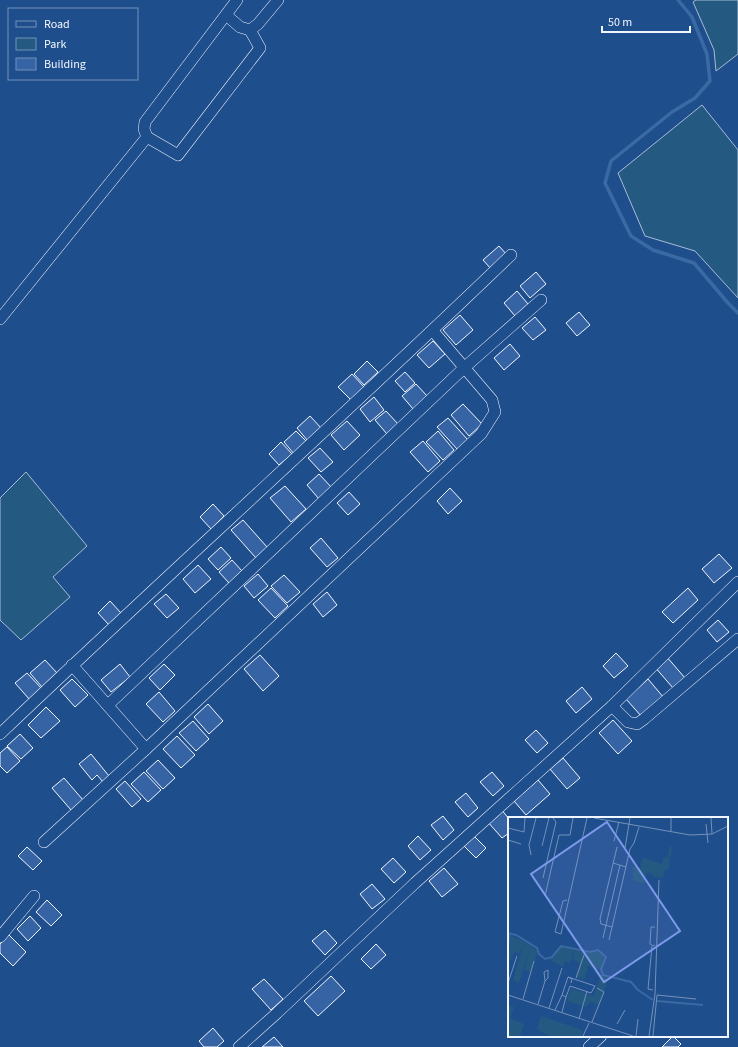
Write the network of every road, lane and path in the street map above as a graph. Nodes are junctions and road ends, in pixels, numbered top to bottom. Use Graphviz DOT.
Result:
graph roads {
  1 [pos="237,0"];
  2 [pos="278,0"];
  3 [pos="226,15"];
  4 [pos="250,30"];
  5 [pos="147,137"];
  6 [pos="511,255"];
  7 [pos="541,300"];
  8 [pos="0,319"];
  9 [pos="433,331"];
  10 [pos="465,367"];
  11 [pos="738,582"];
  12 [pos="738,639"];
  13 [pos="72,665"];
  14 [pos="108,705"];
  15 [pos="612,706"];
  16 [pos="0,734"];
  17 [pos="146,749"];
  18 [pos="44,842"];
  19 [pos="34,896"];
  20 [pos="0,937"];
  21 [pos="600,1037"];
  22 [pos="239,1047"];
  23 [pos="589,1047"];
  1 -- 3 [label="street"];
  2 -- 4 [label="street"];
  3 -- 4 [label="street"];
  3 -- 5 [label="street"];
  4 -- 5 [label="street"];
  5 -- 8 [label="street"];
  6 -- 9 [label="street"];
  7 -- 10 [label="street"];
  9 -- 10 [label="street"];
  9 -- 13 [label="street"];
  10 -- 14 [label="street"];
  10 -- 17 [label="street"];
  11 -- 15 [label="street"];
  12 -- 15 [label="street"];
  13 -- 14 [label="street"];
  13 -- 16 [label="street"];
  14 -- 17 [label="street"];
  15 -- 22 [label="street"];
  17 -- 18 [label="street"];
  19 -- 20 [label="street"];
  21 -- 23 [label="street"];
}
